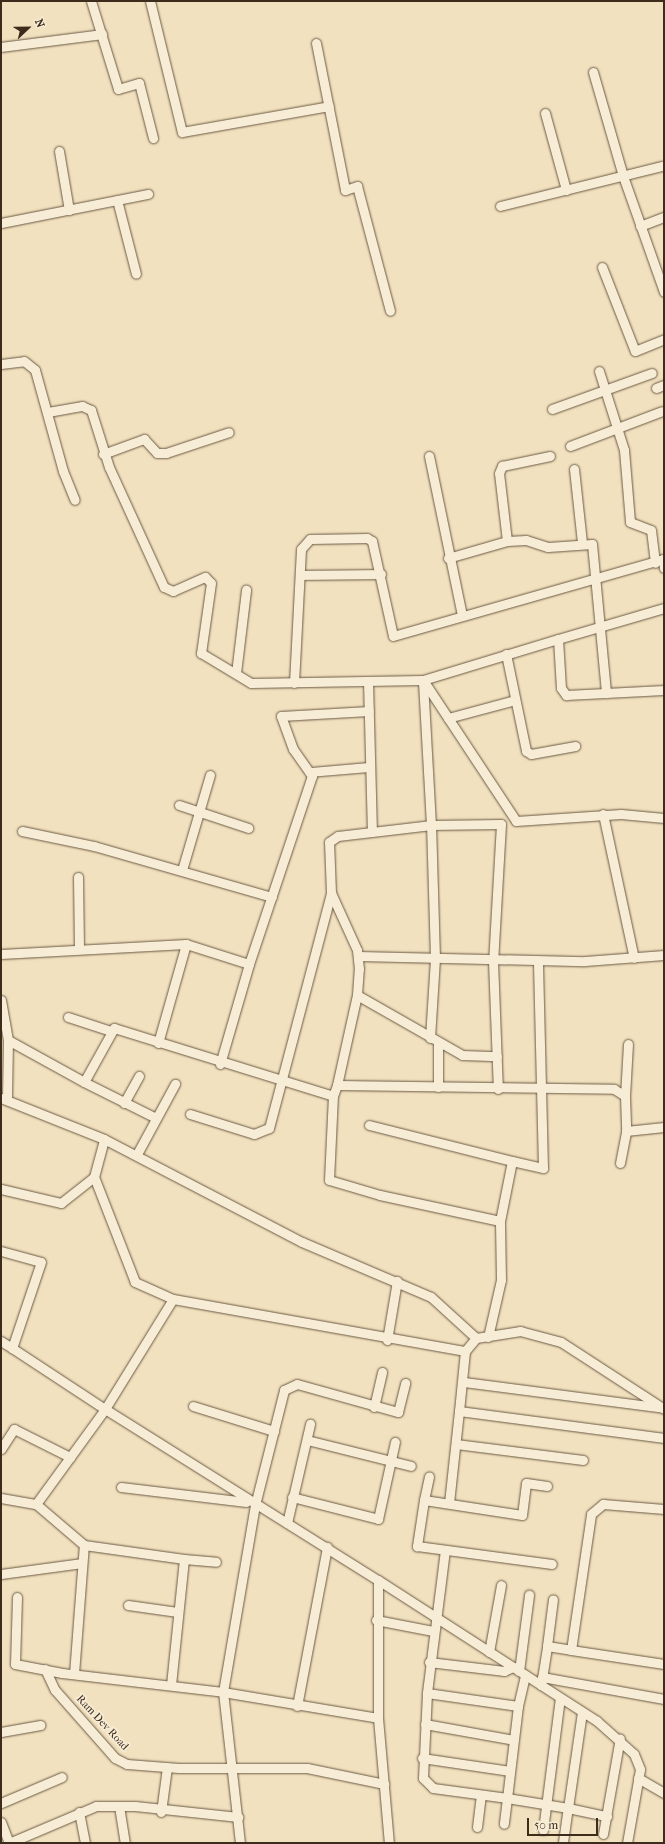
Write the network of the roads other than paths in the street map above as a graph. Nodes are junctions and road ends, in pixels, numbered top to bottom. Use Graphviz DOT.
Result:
graph roads {
  1 [pos="91,1"];
  2 [pos="150,1"];
  3 [pos="102,34"];
  4 [pos="316,43"];
  5 [pos="1,47"];
  6 [pos="592,72"];
  7 [pos="329,106"];
  8 [pos="545,113"];
  9 [pos="153,138"];
  10 [pos="59,150"];
  11 [pos="662,166"];
  12 [pos="623,176"];
  13 [pos="566,190"];
  14 [pos="148,194"];
  15 [pos="117,200"];
  16 [pos="500,206"];
  17 [pos="69,210"];
  18 [pos="664,218"];
  19 [pos="1,223"];
  20 [pos="640,226"];
  21 [pos="602,267"];
  22 [pos="136,274"];
  23 [pos="664,292"];
  24 [pos="390,310"];
  25 [pos="664,339"];
  26 [pos="1,364"];
  27 [pos="599,371"];
  28 [pos="652,373"];
  29 [pos="605,389"];
  30 [pos="552,409"];
  31 [pos="662,411"];
  32 [pos="48,412"];
  33 [pos="618,428"];
  34 [pos="229,432"];
  35 [pos="570,446"];
  36 [pos="103,454"];
  37 [pos="428,456"];
  38 [pos="550,456"];
  39 [pos="574,469"];
  40 [pos="75,500"];
  41 [pos="507,541"];
  42 [pos="582,543"];
  43 [pos="448,558"];
  44 [pos="661,562"];
  45 [pos="381,574"];
  46 [pos="300,575"];
  47 [pos="598,578"];
  48 [pos="246,590"];
  49 [pos="664,608"];
  50 [pos="462,616"];
  51 [pos="602,626"];
  52 [pos="558,639"];
  53 [pos="506,654"];
  54 [pos="236,673"];
  55 [pos="423,680"];
  56 [pos="368,681"];
  57 [pos="294,683"];
  58 [pos="664,690"];
  59 [pos="606,693"];
  60 [pos="515,700"];
  61 [pos="369,711"];
  62 [pos="448,718"];
  63 [pos="575,746"];
  64 [pos="370,767"];
  65 [pos="310,772"];
  66 [pos="210,774"];
  67 [pos="179,805"];
  68 [pos="199,814"];
  69 [pos="603,814"];
  70 [pos="664,818"];
  71 [pos="431,825"];
  72 [pos="248,828"];
  73 [pos="22,831"];
  74 [pos="372,832"];
  75 [pos="182,870"];
  76 [pos="78,877"];
  77 [pos="331,893"];
  78 [pos="272,896"];
  79 [pos="186,944"];
  80 [pos="79,948"];
  81 [pos="1,954"];
  82 [pos="664,955"];
  83 [pos="358,956"];
  84 [pos="435,958"];
  85 [pos="634,958"];
  86 [pos="493,961"];
  87 [pos="538,961"];
  88 [pos="249,964"];
  89 [pos="357,995"];
  90 [pos="1,1000"];
  91 [pos="68,1017"];
  92 [pos="111,1031"];
  93 [pos="8,1040"];
  94 [pos="434,1040"];
  95 [pos="158,1043"];
  96 [pos="628,1044"];
  97 [pos="497,1056"];
  98 [pos="220,1064"];
  99 [pos="139,1076"];
  100 [pos="282,1081"];
  101 [pos="84,1082"];
  102 [pos="175,1084"];
  103 [pos="337,1084"];
  104 [pos="438,1087"];
  105 [pos="540,1088"];
  106 [pos="498,1089"];
  107 [pos="333,1096"];
  108 [pos="625,1096"];
  109 [pos="4,1099"];
  110 [pos="124,1103"];
  111 [pos="190,1114"];
  112 [pos="156,1118"];
  113 [pos="369,1125"];
  114 [pos="664,1127"];
  115 [pos="626,1131"];
  116 [pos="104,1139"];
  117 [pos="137,1154"];
  118 [pos="512,1161"];
  119 [pos="620,1163"];
  120 [pos="94,1177"];
  121 [pos="1,1189"];
  122 [pos="500,1221"];
  123 [pos="1,1251"];
  124 [pos="397,1281"];
  125 [pos="173,1299"];
  126 [pos="488,1337"];
  127 [pos="476,1338"];
  128 [pos="388,1340"];
  129 [pos="1,1341"];
  130 [pos="12,1348"];
  131 [pos="465,1351"];
  132 [pos="382,1372"];
  133 [pos="464,1382"];
  134 [pos="405,1384"];
  135 [pos="193,1406"];
  136 [pos="374,1407"];
  137 [pos="664,1408"];
  138 [pos="105,1409"];
  139 [pos="459,1411"];
  140 [pos="310,1424"];
  141 [pos="274,1431"];
  142 [pos="664,1438"];
  143 [pos="307,1440"];
  144 [pos="395,1442"];
  145 [pos="456,1444"];
  146 [pos="1,1449"];
  147 [pos="70,1457"];
  148 [pos="583,1460"];
  149 [pos="391,1462"];
  150 [pos="411,1466"];
  151 [pos="429,1477"];
  152 [pos="547,1486"];
  153 [pos="121,1487"];
  154 [pos="292,1497"];
  155 [pos="1,1498"];
  156 [pos="424,1500"];
  157 [pos="449,1503"];
  158 [pos="36,1504"];
  159 [pos="255,1504"];
  160 [pos="664,1509"];
  161 [pos="286,1523"];
  162 [pos="84,1546"];
  163 [pos="327,1547"];
  164 [pos="445,1550"];
  165 [pos="184,1559"];
  166 [pos="216,1562"];
  167 [pos="82,1563"];
  168 [pos="552,1564"];
  169 [pos="1,1574"];
  170 [pos="378,1580"];
  171 [pos="501,1585"];
  172 [pos="529,1595"];
  173 [pos="17,1597"];
  174 [pos="553,1599"];
  175 [pos="128,1605"];
  176 [pos="178,1612"];
  177 [pos="435,1617"];
  178 [pos="376,1620"];
  179 [pos="433,1631"];
  180 [pos="547,1646"];
  181 [pos="571,1650"];
  182 [pos="490,1652"];
  183 [pos="429,1662"];
  184 [pos="664,1664"];
  185 [pos="45,1669"];
  186 [pos="519,1671"];
  187 [pos="74,1674"];
  188 [pos="541,1681"];
  189 [pos="171,1684"];
  190 [pos="223,1692"];
  191 [pos="427,1693"];
  192 [pos="560,1698"];
  193 [pos="664,1699"];
  194 [pos="297,1706"];
  195 [pos="518,1706"];
  196 [pos="582,1712"];
  197 [pos="378,1718"];
  198 [pos="425,1724"];
  199 [pos="40,1726"];
  200 [pos="1,1732"];
  201 [pos="620,1738"];
  202 [pos="514,1740"];
  203 [pos="422,1758"];
  204 [pos="231,1766"];
  205 [pos="167,1767"];
  206 [pos="510,1771"];
  207 [pos="62,1777"];
  208 [pos="638,1778"];
  209 [pos="384,1784"];
  210 [pos="664,1793"];
  211 [pos="481,1795"];
  212 [pos="507,1798"];
  213 [pos="1,1803"];
  214 [pos="546,1805"];
  215 [pos="120,1806"];
  216 [pos="568,1808"];
  217 [pos="79,1812"];
  218 [pos="161,1812"];
  219 [pos="606,1816"];
  220 [pos="238,1817"];
  221 [pos="1,1822"];
  222 [pos="504,1824"];
  223 [pos="477,1827"];
  224 [pos="543,1830"];
  225 [pos="603,1834"];
  226 [pos="563,1842"];
  227 [pos="9,1843"];
  228 [pos="85,1843"];
  229 [pos="125,1843"];
  230 [pos="240,1843"];
  231 [pos="389,1843"];
  232 [pos="627,1843"];
  1 -- 3 [label="street"];
  2 -- 7 [label="street"];
  3 -- 5 [label="street"];
  3 -- 9 [label="street"];
  4 -- 7 [label="street"];
  6 -- 12 [label="street"];
  7 -- 24 [label="street"];
  8 -- 13 [label="street"];
  10 -- 17 [label="street"];
  11 -- 12 [label="street"];
  12 -- 13 [label="street"];
  12 -- 20 [label="street"];
  13 -- 16 [label="street"];
  14 -- 15 [label="street"];
  15 -- 17 [label="street"];
  15 -- 22 [label="street"];
  17 -- 19 [label="street"];
  18 -- 20 [label="street"];
  20 -- 23 [label="street"];
  21 -- 25 [label="street"];
  26 -- 32 [label="street"];
  27 -- 29 [label="street"];
  28 -- 29 [label="street"];
  29 -- 30 [label="street"];
  29 -- 33 [label="street"];
  31 -- 33 [label="street"];
  32 -- 36 [label="street"];
  32 -- 40 [label="street"];
  33 -- 35 [label="street"];
  33 -- 44 [label="street"];
  34 -- 36 [label="street"];
  36 -- 54 [label="street"];
  37 -- 43 [label="street"];
  38 -- 41 [label="street"];
  39 -- 42 [label="street"];
  41 -- 42 [label="street"];
  41 -- 43 [label="street"];
  42 -- 47 [label="street"];
  43 -- 50 [label="street"];
  44 -- 47 [label="street"];
  45 -- 46 [label="street"];
  45 -- 46 [label="street"];
  45 -- 50 [label="street"];
  46 -- 57 [label="street"];
  47 -- 50 [label="street"];
  47 -- 51 [label="street"];
  48 -- 54 [label="street"];
  49 -- 51 [label="street"];
  51 -- 52 [label="street"];
  51 -- 59 [label="street"];
  52 -- 53 [label="street"];
  52 -- 59 [label="street"];
  53 -- 55 [label="street"];
  53 -- 60 [label="street"];
  54 -- 57 [label="street"];
  55 -- 56 [label="street"];
  55 -- 62 [label="street"];
  55 -- 71 [label="street"];
  56 -- 57 [label="street"];
  56 -- 61 [label="street"];
  58 -- 59 [label="street"];
  60 -- 62 [label="street"];
  60 -- 63 [label="street"];
  61 -- 64 [label="street"];
  61 -- 65 [label="street"];
  62 -- 69 [label="street"];
  64 -- 65 [label="street"];
  64 -- 74 [label="street"];
  65 -- 78 [label="street"];
  66 -- 68 [label="street"];
  67 -- 68 [label="street"];
  68 -- 72 [label="street"];
  68 -- 75 [label="street"];
  69 -- 70 [label="street"];
  69 -- 85 [label="street"];
  71 -- 74 [label="street"];
  71 -- 84 [label="street"];
  71 -- 86 [label="street"];
  73 -- 75 [label="street"];
  74 -- 77 [label="street"];
  75 -- 78 [label="street"];
  76 -- 80 [label="street"];
  77 -- 83 [label="street"];
  77 -- 100 [label="street"];
  78 -- 88 [label="street"];
  79 -- 80 [label="street"];
  79 -- 88 [label="street"];
  79 -- 95 [label="street"];
  80 -- 81 [label="street"];
  82 -- 85 [label="street"];
  83 -- 84 [label="street"];
  83 -- 89 [label="street"];
  84 -- 86 [label="street"];
  84 -- 94 [label="street"];
  85 -- 87 [label="street"];
  86 -- 87 [label="street"];
  86 -- 97 [label="street"];
  87 -- 105 [label="street"];
  88 -- 98 [label="street"];
  89 -- 94 [label="street"];
  89 -- 103 [label="street"];
  90 -- 93 [label="street"];
  91 -- 92 [label="street"];
  92 -- 95 [label="street"];
  92 -- 101 [label="street"];
  93 -- 101 [label="street"];
  93 -- 109 [label="street"];
  94 -- 97 [label="street"];
  94 -- 104 [label="street"];
  95 -- 98 [label="street"];
  96 -- 108 [label="street"];
  97 -- 106 [label="street"];
  98 -- 100 [label="street"];
  99 -- 110 [label="street"];
  100 -- 107 [label="street"];
  100 -- 111 [label="street"];
  101 -- 110 [label="street"];
  102 -- 112 [label="street"];
  103 -- 104 [label="street"];
  103 -- 107 [label="street"];
  104 -- 106 [label="street"];
  105 -- 106 [label="street"];
  105 -- 108 [label="street"];
  105 -- 118 [label="street"];
  107 -- 122 [label="street"];
  108 -- 115 [label="street"];
  109 -- 116 [label="street"];
  110 -- 112 [label="street"];
  112 -- 117 [label="street"];
  113 -- 118 [label="street"];
  114 -- 115 [label="street"];
  115 -- 119 [label="street"];
  116 -- 117 [label="street"];
  116 -- 120 [label="street"];
  117 -- 124 [label="street"];
  118 -- 122 [label="street"];
  120 -- 121 [label="street"];
  120 -- 125 [label="street"];
  122 -- 126 [label="street"];
  123 -- 130 [label="street"];
  124 -- 127 [label="street"];
  124 -- 128 [label="street"];
  125 -- 128 [label="street"];
  125 -- 138 [label="street"];
  126 -- 127 [label="street"];
  126 -- 137 [label="street"];
  127 -- 131 [label="street"];
  128 -- 131 [label="street"];
  129 -- 130 [label="street"];
  130 -- 138 [label="street"];
  131 -- 133 [label="street"];
  132 -- 136 [label="street"];
  133 -- 137 [label="street"];
  133 -- 139 [label="street"];
  134 -- 136 [label="street"];
  135 -- 141 [label="street"];
  136 -- 141 [label="street"];
  138 -- 147 [label="street"];
  138 -- 159 [label="street"];
  139 -- 142 [label="street"];
  139 -- 145 [label="street"];
  140 -- 143 [label="street"];
  141 -- 159 [label="street"];
  143 -- 149 [label="street"];
  143 -- 154 [label="street"];
  144 -- 149 [label="street"];
  145 -- 148 [label="street"];
  145 -- 157 [label="street"];
  146 -- 147 [label="street"];
  147 -- 158 [label="street"];
  149 -- 150 [label="street"];
  149 -- 154 [label="street"];
  151 -- 156 [label="street"];
  152 -- 157 [label="street"];
  153 -- 159 [label="street"];
  154 -- 161 [label="street"];
  155 -- 158 [label="street"];
  156 -- 157 [label="street"];
  156 -- 164 [label="street"];
  158 -- 162 [label="street"];
  159 -- 161 [label="street"];
  159 -- 190 [label="street"];
  160 -- 181 [label="street"];
  161 -- 163 [label="street"];
  162 -- 165 [label="street"];
  162 -- 167 [label="street"];
  163 -- 170 [label="street"];
  163 -- 194 [label="street"];
  164 -- 168 [label="street"];
  164 -- 177 [label="street"];
  165 -- 166 [label="street"];
  165 -- 176 [label="street"];
  167 -- 169 [label="street"];
  167 -- 187 [label="street"];
  170 -- 177 [label="street"];
  170 -- 178 [label="street"];
  171 -- 182 [label="street"];
  172 -- 186 [label="street"];
  173 -- 185 [label="street"];
  174 -- 180 [label="street"];
  175 -- 176 [label="street"];
  176 -- 189 [label="street"];
  177 -- 179 [label="street"];
  177 -- 182 [label="street"];
  178 -- 179 [label="street"];
  178 -- 197 [label="street"];
  179 -- 183 [label="street"];
  180 -- 181 [label="street"];
  180 -- 188 [label="street"];
  181 -- 184 [label="street"];
  182 -- 186 [label="street"];
  183 -- 186 [label="street"];
  183 -- 191 [label="street"];
  185 -- 187 [label="street"];
  185 -- 205 [label="street, Ram Dev Road"];
  186 -- 188 [label="street"];
  186 -- 195 [label="street"];
  187 -- 189 [label="street"];
  188 -- 192 [label="street"];
  188 -- 193 [label="street"];
  189 -- 190 [label="street"];
  190 -- 194 [label="street"];
  190 -- 204 [label="street"];
  191 -- 195 [label="street"];
  191 -- 198 [label="street"];
  192 -- 196 [label="street"];
  192 -- 214 [label="street"];
  194 -- 197 [label="street"];
  195 -- 202 [label="street"];
  196 -- 201 [label="street"];
  196 -- 216 [label="street"];
  197 -- 209 [label="street"];
  198 -- 202 [label="street"];
  198 -- 203 [label="street"];
  199 -- 200 [label="street"];
  201 -- 208 [label="street"];
  201 -- 219 [label="street"];
  202 -- 206 [label="street"];
  203 -- 206 [label="street"];
  203 -- 211 [label="street"];
  204 -- 205 [label="street, Ram Dev Road"];
  204 -- 209 [label="street, Ram Dev Road"];
  204 -- 220 [label="street"];
  205 -- 218 [label="street"];
  206 -- 212 [label="street"];
  207 -- 213 [label="street"];
  208 -- 210 [label="street"];
  208 -- 232 [label="street"];
  209 -- 231 [label="street"];
  211 -- 212 [label="street"];
  211 -- 223 [label="street"];
  212 -- 214 [label="street"];
  212 -- 222 [label="street"];
  214 -- 216 [label="street"];
  214 -- 224 [label="street"];
  215 -- 217 [label="street"];
  215 -- 218 [label="street"];
  215 -- 229 [label="street"];
  216 -- 219 [label="street"];
  216 -- 226 [label="street"];
  217 -- 227 [label="street"];
  217 -- 228 [label="street"];
  218 -- 220 [label="street"];
  219 -- 225 [label="street"];
  220 -- 230 [label="street"];
  221 -- 227 [label="street"];
}
